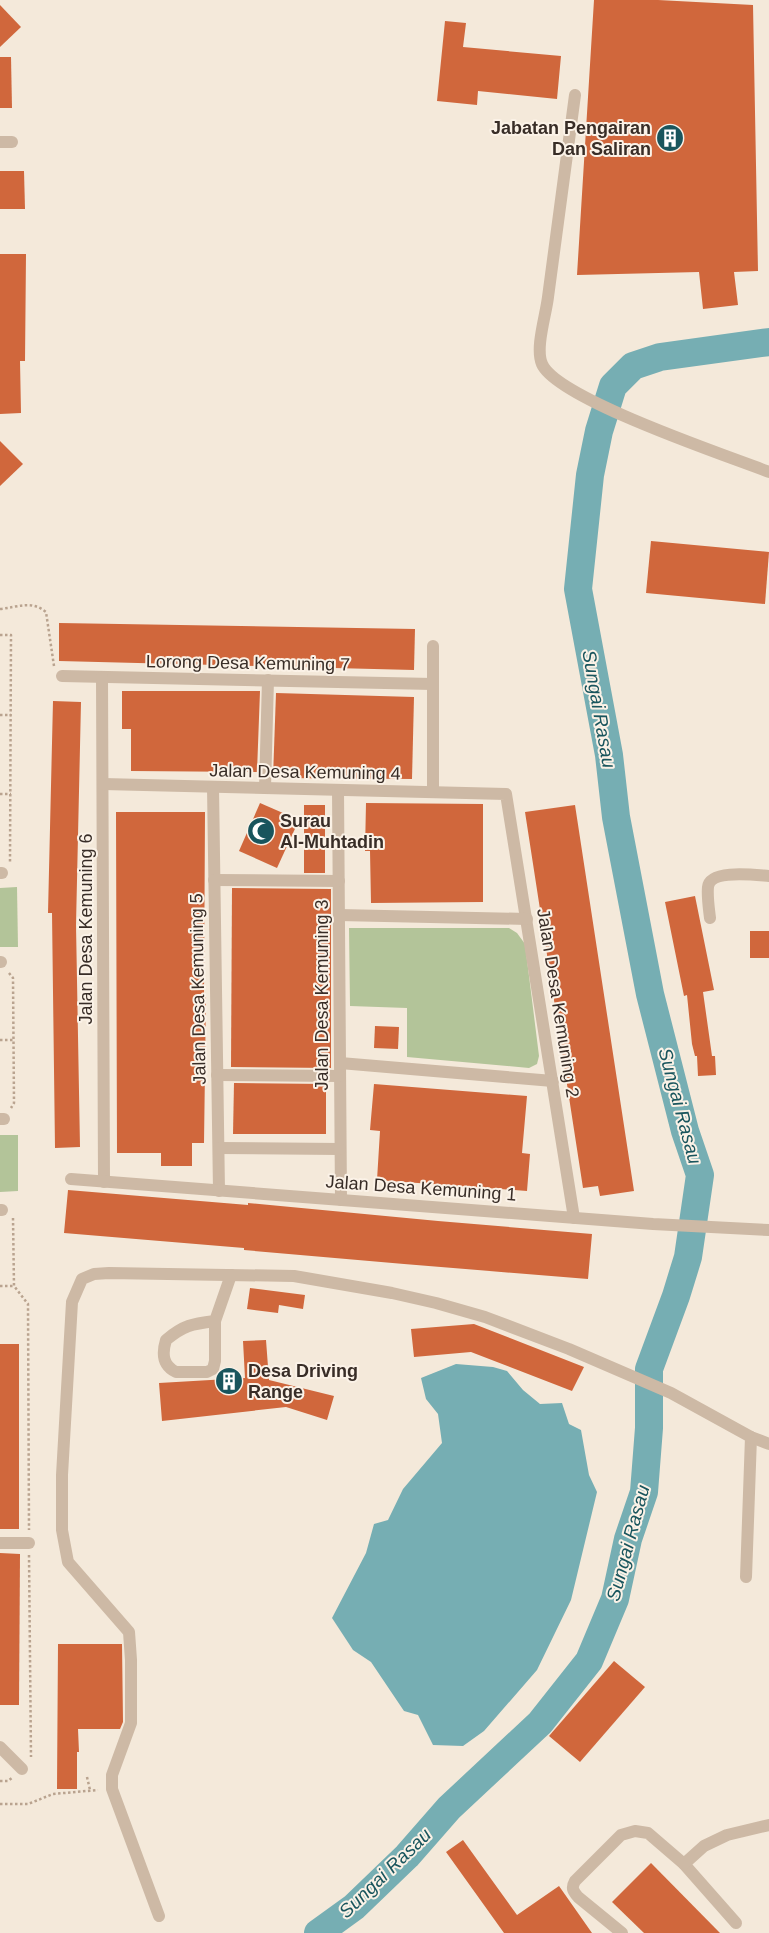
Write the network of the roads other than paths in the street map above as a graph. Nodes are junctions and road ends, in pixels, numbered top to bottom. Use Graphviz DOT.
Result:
graph roads {
  1 [pos="575,94"];
  2 [pos="769,472"];
  3 [pos="433,646"];
  4 [pos="62,676"];
  5 [pos="102,677"];
  6 [pos="268,680"];
  7 [pos="433,684"];
  8 [pos="104,784"];
  9 [pos="212,787"];
  10 [pos="265,788"];
  11 [pos="338,790"];
  12 [pos="433,792"];
  13 [pos="506,794"];
  14 [pos="769,876"];
  15 [pos="214,880"];
  16 [pos="339,881"];
  17 [pos="339,915"];
  18 [pos="710,918"];
  19 [pos="527,919"];
  20 [pos="340,1069"];
  21 [pos="217,1074"];
  22 [pos="553,1081"];
  23 [pos="219,1148"];
  24 [pos="340,1149"];
  25 [pos="71,1179"];
  26 [pos="104,1182"];
  27 [pos="219,1191"];
  28 [pos="341,1200"];
  29 [pos="574,1218"];
  30 [pos="769,1230"];
  31 [pos="231,1275"];
  32 [pos="215,1321"];
  33 [pos="751,1437"];
  34 [pos="769,1444"];
  35 [pos="0,1543"];
  36 [pos="29,1543"];
  37 [pos="746,1577"];
  38 [pos="0,1746"];
  39 [pos="22,1770"];
  40 [pos="769,1825"];
  41 [pos="684,1864"];
  42 [pos="159,1916"];
  43 [pos="736,1923"];
  44 [pos="622,1933"];
  1 -- 2 [label="street"];
  3 -- 7 [label="street"];
  4 -- 5 [label="street, Lorong Desa Kemuning 7"];
  5 -- 6 [label="street, Lorong Desa Kemuning 7"];
  5 -- 8 [label="street, Jalan Desa Kemuning 6"];
  6 -- 7 [label="street, Lorong Desa Kemuning 7"];
  6 -- 10 [label="street"];
  7 -- 12 [label="street"];
  8 -- 9 [label="street, Jalan Desa Kemuning 4"];
  8 -- 26 [label="street, Jalan Desa Kemuning 6"];
  9 -- 10 [label="street, Jalan Desa Kemuning 4"];
  9 -- 15 [label="street, Jalan Desa Kemuning 5"];
  10 -- 11 [label="street, Jalan Desa Kemuning 4"];
  11 -- 12 [label="street, Jalan Desa Kemuning 4"];
  11 -- 16 [label="street, Jalan Desa Kemuning 3"];
  12 -- 13 [label="street, Jalan Desa Kemuning 4"];
  13 -- 19 [label="street, Jalan Desa Kemuning 2"];
  14 -- 18 [label="street"];
  15 -- 16 [label="street"];
  15 -- 21 [label="street, Jalan Desa Kemuning 5"];
  16 -- 17 [label="street, Jalan Desa Kemuning 3"];
  17 -- 19 [label="street"];
  17 -- 20 [label="street, Jalan Desa Kemuning 3"];
  19 -- 22 [label="street, Jalan Desa Kemuning 2"];
  20 -- 21 [label="street"];
  20 -- 22 [label="street"];
  20 -- 24 [label="street, Jalan Desa Kemuning 3"];
  21 -- 23 [label="street, Jalan Desa Kemuning 5"];
  22 -- 29 [label="street, Jalan Desa Kemuning 2"];
  23 -- 24 [label="street"];
  23 -- 27 [label="street, Jalan Desa Kemuning 5"];
  24 -- 28 [label="street, Jalan Desa Kemuning 3"];
  25 -- 26 [label="street, Jalan Desa Kemuning 1"];
  26 -- 27 [label="street, Jalan Desa Kemuning 1"];
  27 -- 28 [label="street, Jalan Desa Kemuning 1"];
  28 -- 29 [label="street, Jalan Desa Kemuning 1"];
  29 -- 30 [label="street, Jalan Desa Kemuning 1"];
  31 -- 32 [label="street"];
  31 -- 33 [label="street"];
  31 -- 42 [label="street"];
  32 -- 32 [label="street"];
  33 -- 34 [label="street"];
  33 -- 37 [label="street"];
  35 -- 36 [label="street"];
  38 -- 39 [label="street"];
  40 -- 41 [label="street"];
  41 -- 43 [label="street"];
  41 -- 44 [label="street"];
}
